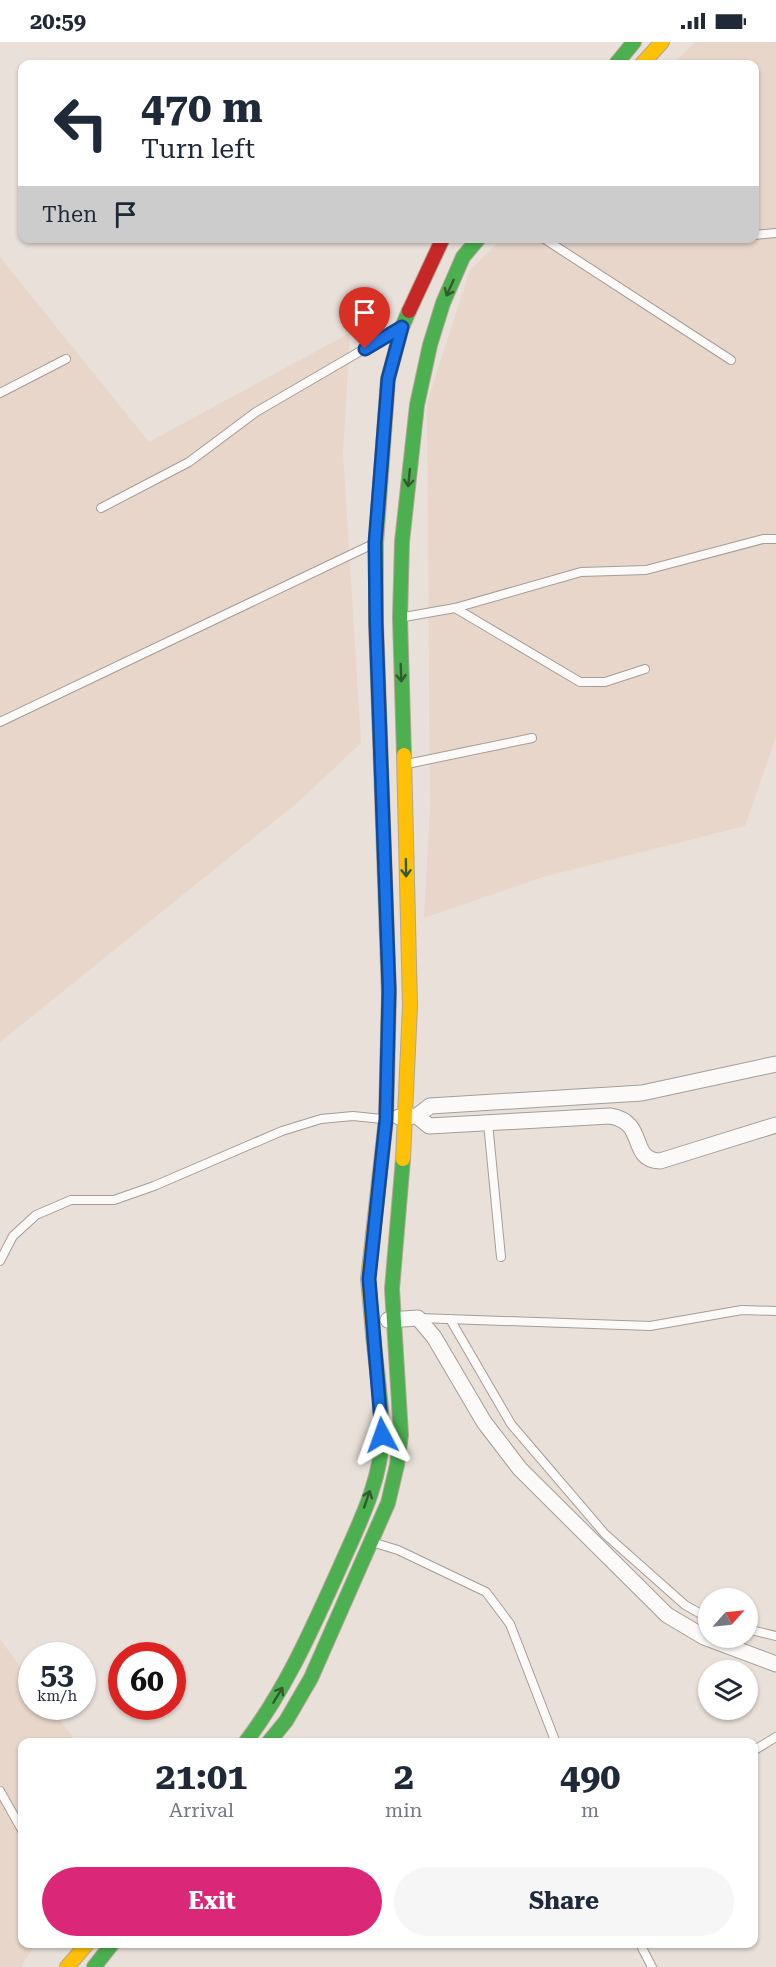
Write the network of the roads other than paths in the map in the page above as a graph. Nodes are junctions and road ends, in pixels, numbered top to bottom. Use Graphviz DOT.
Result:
graph roads {
  1 [pos="634,42"];
  2 [pos="662,42"];
  3 [pos="619,60"];
  4 [pos="646,60"];
  5 [pos="776,233"];
  6 [pos="759,235"];
  7 [pos="441,243"];
  8 [pos="475,243"];
  9 [pos="551,243"];
  10 [pos="402,327"];
  11 [pos="66,359"];
  12 [pos="731,360"];
  13 [pos="0,393"];
  14 [pos="101,508"];
  15 [pos="776,539"];
  16 [pos="375,543"];
  17 [pos="455,608"];
  18 [pos="388,620"];
  19 [pos="645,669"];
  20 [pos="0,722"];
  21 [pos="532,738"];
  22 [pos="404,764"];
  23 [pos="381,771"];
  24 [pos="776,1064"];
  25 [pos="411,1116"];
  26 [pos="386,1119"];
  27 [pos="488,1123"];
  28 [pos="776,1125"];
  29 [pos="501,1257"];
  30 [pos="0,1262"];
  31 [pos="776,1311"];
  32 [pos="418,1318"];
  33 [pos="450,1319"];
  34 [pos="373,1320"];
  35 [pos="393,1320"];
  36 [pos="353,1536"];
  37 [pos="371,1542"];
  38 [pos="698,1612"];
  39 [pos="758,1632"];
  40 [pos="776,1636"];
  41 [pos="776,1664"];
  42 [pos="776,1737"];
  43 [pos="248,1738"];
  44 [pos="272,1738"];
  45 [pos="554,1738"];
  46 [pos="758,1748"];
  47 [pos="0,1791"];
  48 [pos="18,1823"];
  49 [pos="84,1948"];
  50 [pos="91,1948"];
  51 [pos="110,1948"];
  52 [pos="642,1948"];
  53 [pos="103,1964"];
  54 [pos="67,1967"];
  55 [pos="652,1967"];
  1 -- 3 [label="main road"];
  2 -- 4 [label="main road"];
  5 -- 6 [label="lane"];
  7 -- 10 [label="main road"];
  8 -- 18 [label="main road, one-way"];
  9 -- 12 [label="lane"];
  10 -- 14 [label="lane"];
  10 -- 16 [label="main road"];
  11 -- 13 [label="lane"];
  15 -- 17 [label="lane"];
  16 -- 18 [label="main road"];
  16 -- 20 [label="lane"];
  17 -- 18 [label="lane"];
  17 -- 19 [label="lane"];
  18 -- 22 [label="main road, one-way"];
  18 -- 23 [label="main road"];
  21 -- 22 [label="lane"];
  22 -- 23 [label="lane"];
  22 -- 25 [label="main road, one-way"];
  23 -- 26 [label="main road"];
  24 -- 25 [label="street"];
  25 -- 26 [label="street"];
  25 -- 27 [label="street"];
  25 -- 35 [label="main road"];
  26 -- 30 [label="lane"];
  26 -- 34 [label="main road"];
  27 -- 28 [label="street"];
  27 -- 29 [label="lane"];
  31 -- 33 [label="lane"];
  32 -- 33 [label="lane"];
  32 -- 35 [label="street"];
  32 -- 41 [label="street"];
  33 -- 38 [label="lane"];
  34 -- 35 [label="street"];
  36 -- 34 [label="main road, one-way"];
  35 -- 37 [label="main road"];
  36 -- 37 [label="lane"];
  43 -- 36 [label="main road, one-way"];
  37 -- 44 [label="main road"];
  37 -- 45 [label="lane"];
  39 -- 40 [label="lane"];
  42 -- 46 [label="lane"];
  47 -- 48 [label="lane"];
  49 -- 54 [label="main road"];
  50 -- 53 [label="street"];
  51 -- 53 [label="main road"];
  52 -- 55 [label="lane"];
}
